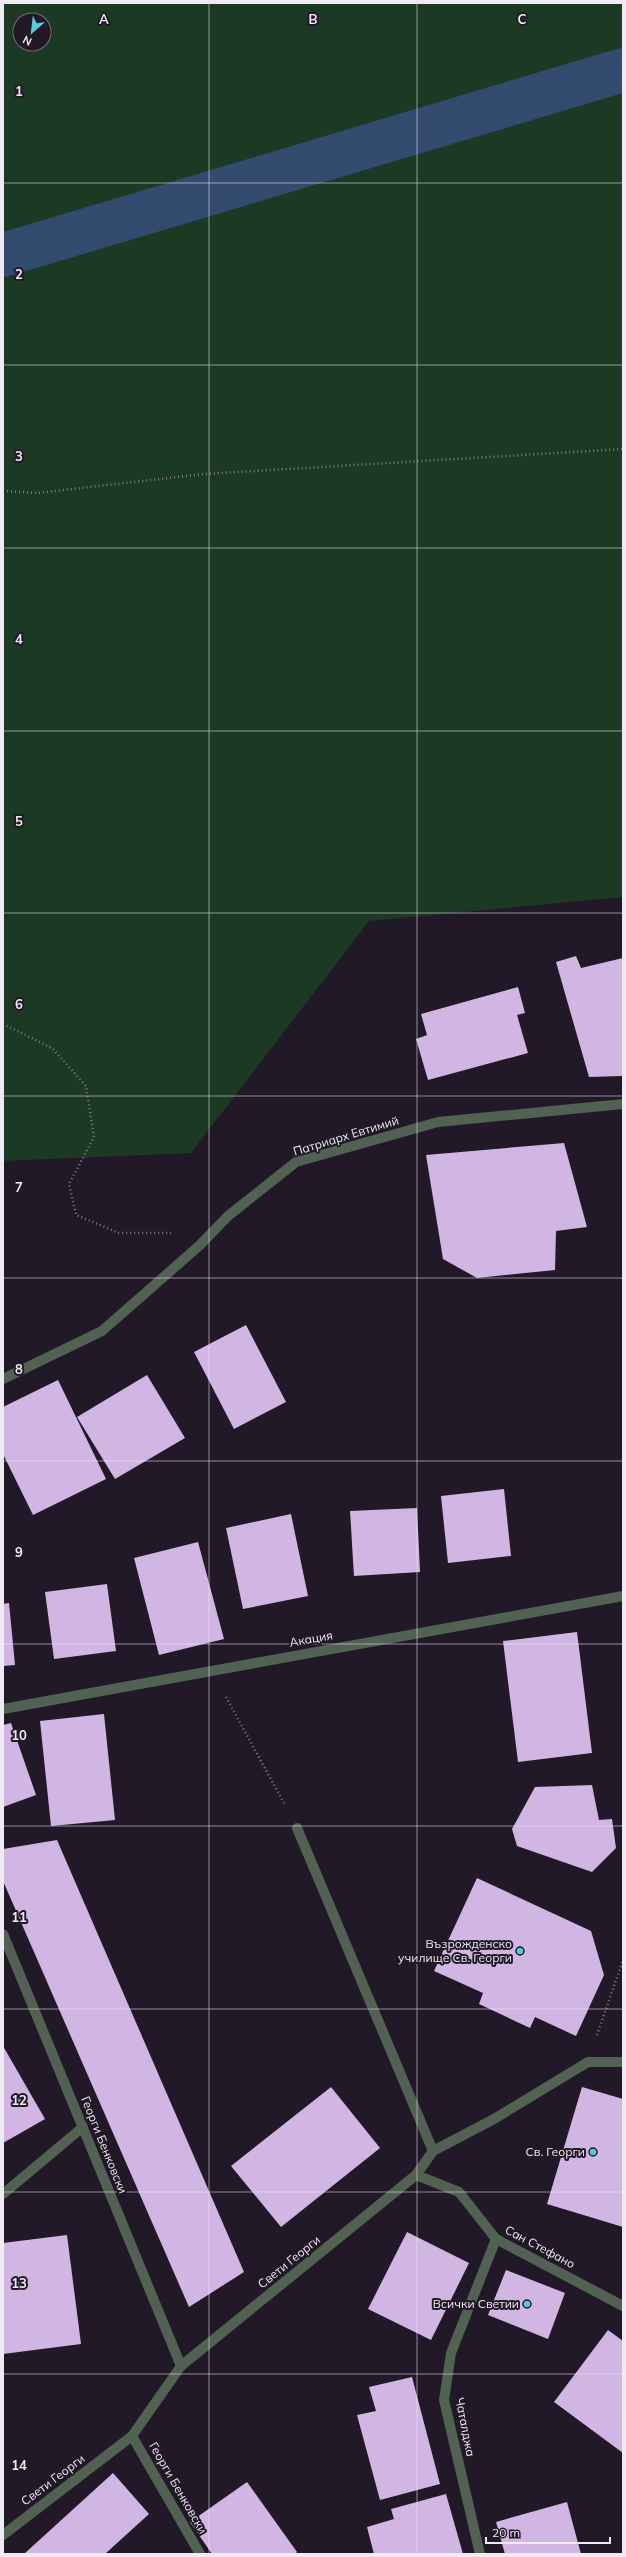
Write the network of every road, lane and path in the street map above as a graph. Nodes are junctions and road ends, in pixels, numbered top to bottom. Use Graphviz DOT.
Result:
graph roads {
  1 [pos="623,449"];
  2 [pos="3,491"];
  3 [pos="3,1024"];
  4 [pos="623,1104"];
  5 [pos="200,1246"];
  6 [pos="3,1379"];
  7 [pos="623,1598"];
  8 [pos="211,1671"];
  9 [pos="3,1709"];
  10 [pos="297,1828"];
  11 [pos="3,1934"];
  12 [pos="623,1960"];
  13 [pos="588,2062"];
  14 [pos="623,2062"];
  15 [pos="83,2127"];
  16 [pos="433,2151"];
  17 [pos="416,2175"];
  18 [pos="3,2194"];
  19 [pos="496,2239"];
  20 [pos="623,2306"];
  21 [pos="181,2366"];
  22 [pos="132,2436"];
  23 [pos="3,2535"];
  24 [pos="200,2554"];
  25 [pos="480,2554"];
  1 -- 2 [label="path"];
  3 -- 5 [label="path"];
  4 -- 5 [label="street, Патриарх Евтимий"];
  5 -- 6 [label="street, Патриарх Евтимий"];
  7 -- 8 [label="street, Акация"];
  8 -- 9 [label="street, Акация"];
  8 -- 10 [label="path"];
  10 -- 16 [label="street"];
  11 -- 15 [label="street, Георги Бенковски"];
  12 -- 13 [label="path"];
  13 -- 14 [label="street"];
  13 -- 16 [label="street, Свети Георги"];
  15 -- 18 [label="street"];
  15 -- 21 [label="street, Георги Бенковски"];
  16 -- 17 [label="street, Свети Георги"];
  17 -- 19 [label="street, Сан Стефано"];
  17 -- 21 [label="street, Свети Георги"];
  19 -- 20 [label="street, Сан Стефано"];
  19 -- 25 [label="street, Чаталджа"];
  21 -- 22 [label="street, Свети Георги"];
  22 -- 23 [label="street, Свети Георги"];
  22 -- 24 [label="street, Георги Бенковски"];
}
